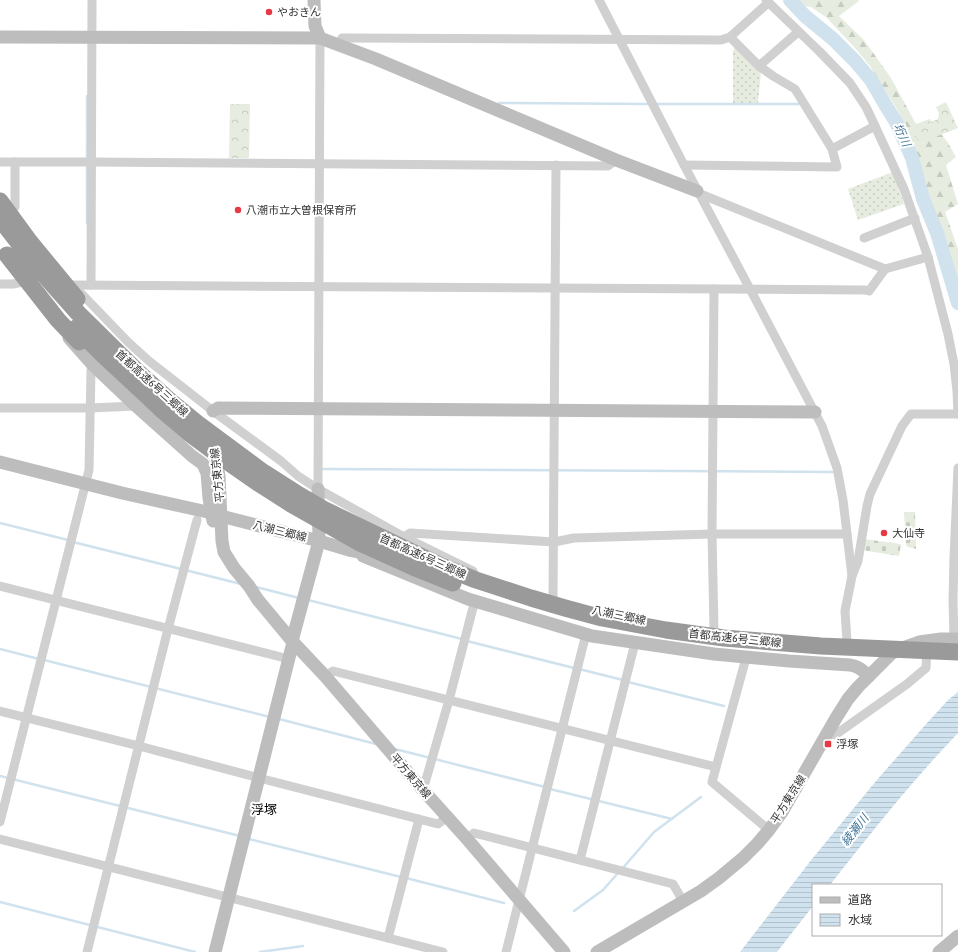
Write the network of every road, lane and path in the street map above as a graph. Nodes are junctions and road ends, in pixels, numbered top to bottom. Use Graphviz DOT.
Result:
graph roads {
  1 [pos="92,0"];
  2 [pos="314,0"];
  3 [pos="599,0"];
  4 [pos="767,2"];
  5 [pos="798,32"];
  6 [pos="0,37"];
  7 [pos="92,37"];
  8 [pos="730,37"];
  9 [pos="320,38"];
  10 [pos="620,40"];
  11 [pos="338,44"];
  12 [pos="759,66"];
  13 [pos="875,126"];
  14 [pos="832,149"];
  15 [pos="616,160"];
  16 [pos="0,162"];
  17 [pos="15,162"];
  18 [pos="91,162"];
  19 [pos="320,164"];
  20 [pos="556,165"];
  21 [pos="684,165"];
  22 [pos="0,190"];
  23 [pos="698,192"];
  24 [pos="3,209"];
  25 [pos="915,218"];
  26 [pos="0,235"];
  27 [pos="864,238"];
  28 [pos="2,250"];
  29 [pos="928,257"];
  30 [pos="885,269"];
  31 [pos="22,282"];
  32 [pos="0,284"];
  33 [pos="72,285"];
  34 [pos="91,285"];
  35 [pos="319,286"];
  36 [pos="555,287"];
  37 [pos="714,289"];
  38 [pos="750,289"];
  39 [pos="118,340"];
  40 [pos="92,364"];
  41 [pos="136,406"];
  42 [pos="0,408"];
  43 [pos="90,408"];
  44 [pos="319,408"];
  45 [pos="554,410"];
  46 [pos="213,411"];
  47 [pos="713,412"];
  48 [pos="815,412"];
  49 [pos="958,414"];
  50 [pos="0,462"];
  51 [pos="958,468"];
  52 [pos="86,484"];
  53 [pos="318,489"];
  54 [pos="216,515"];
  55 [pos="197,520"];
  56 [pos="712,534"];
  57 [pos="847,534"];
  58 [pos="404,537"];
  59 [pos="319,541"];
  60 [pos="554,542"];
  61 [pos="354,546"];
  62 [pos="485,576"];
  63 [pos="852,576"];
  64 [pos="0,586"];
  65 [pos="553,599"];
  66 [pos="56,600"];
  67 [pos="475,600"];
  68 [pos="639,620"];
  69 [pos="168,629"];
  70 [pos="714,630"];
  71 [pos="586,634"];
  72 [pos="791,637"];
  73 [pos="928,640"];
  74 [pos="847,641"];
  75 [pos="293,642"];
  76 [pos="634,642"];
  77 [pos="957,643"];
  78 [pos="892,653"];
  79 [pos="746,658"];
  80 [pos="289,660"];
  81 [pos="958,661"];
  82 [pos="789,662"];
  83 [pos="812,663"];
  84 [pos="325,676"];
  85 [pos="868,676"];
  86 [pos="450,700"];
  87 [pos="0,711"];
  88 [pos="26,717"];
  89 [pos="562,729"];
  90 [pos="828,733"];
  91 [pos="610,741"];
  92 [pos="139,746"];
  93 [pos="716,767"];
  94 [pos="259,778"];
  95 [pos="423,790"];
  96 [pos="447,816"];
  97 [pos="419,819"];
  98 [pos="0,822"];
  99 [pos="769,830"];
  100 [pos="467,839"];
  101 [pos="0,840"];
  102 [pos="532,847"];
  103 [pos="580,860"];
  104 [pos="108,867"];
  105 [pos="229,898"];
  106 [pos="519,900"];
  107 [pos="683,901"];
  108 [pos="388,938"];
  109 [pos="957,938"];
  110 [pos="87,952"];
  111 [pos="215,952"];
  112 [pos="443,952"];
  113 [pos="506,952"];
  114 [pos="564,952"];
  115 [pos="597,952"];
  116 [pos="938,952"];
  1 -- 7 [label="street"];
  2 -- 9 [label="main road"];
  3 -- 10 [label="street"];
  4 -- 5 [label="street"];
  4 -- 8 [label="street"];
  5 -- 12 [label="street"];
  5 -- 13 [label="street"];
  6 -- 7 [label="main road"];
  7 -- 9 [label="main road"];
  7 -- 18 [label="street"];
  8 -- 10 [label="street"];
  8 -- 12 [label="street"];
  9 -- 11 [label="main road"];
  9 -- 19 [label="street"];
  10 -- 11 [label="street"];
  10 -- 21 [label="street"];
  11 -- 15 [label="main road"];
  12 -- 14 [label="street"];
  13 -- 14 [label="street"];
  13 -- 25 [label="street"];
  14 -- 21 [label="street"];
  15 -- 20 [label="street"];
  15 -- 23 [label="main road"];
  16 -- 17 [label="street"];
  17 -- 18 [label="street"];
  17 -- 24 [label="street"];
  18 -- 19 [label="street"];
  18 -- 34 [label="street"];
  19 -- 20 [label="street"];
  19 -- 35 [label="street"];
  20 -- 36 [label="street"];
  21 -- 23 [label="street"];
  22 -- 24 [label="street"];
  23 -- 30 [label="street"];
  23 -- 38 [label="street"];
  24 -- 33 [label="street"];
  24 -- 39 [label="main road, 平方東京線"];
  24 -- 77 [label="highway, 首都高速6号三郷線, bridge"];
  25 -- 27 [label="street"];
  25 -- 29 [label="street"];
  26 -- 61 [label="highway, 首都高速6号三郷線, bridge"];
  28 -- 31 [label="main road, 平方東京線"];
  28 -- 61 [label="highway, bridge"];
  29 -- 30 [label="street"];
  29 -- 49 [label="street"];
  30 -- 38 [label="street"];
  31 -- 32 [label="street"];
  31 -- 40 [label="main road, 平方東京線"];
  33 -- 34 [label="street"];
  33 -- 39 [label="street"];
  34 -- 35 [label="street"];
  35 -- 36 [label="street"];
  35 -- 44 [label="street"];
  36 -- 37 [label="street"];
  36 -- 45 [label="street"];
  37 -- 38 [label="street"];
  37 -- 47 [label="street"];
  38 -- 48 [label="street"];
  39 -- 46 [label="street"];
  39 -- 54 [label="main road, 平方東京線"];
  40 -- 41 [label="main road, 平方東京線"];
  40 -- 43 [label="street"];
  41 -- 43 [label="street"];
  41 -- 54 [label="main road, 平方東京線"];
  42 -- 43 [label="street"];
  43 -- 52 [label="street"];
  44 -- 45 [label="main road"];
  44 -- 46 [label="main road"];
  44 -- 53 [label="street"];
  45 -- 47 [label="main road"];
  45 -- 60 [label="street"];
  46 -- 53 [label="street"];
  47 -- 48 [label="main road"];
  47 -- 56 [label="street"];
  48 -- 57 [label="street"];
  49 -- 63 [label="street"];
  50 -- 52 [label="main road, 八潮三郷線"];
  51 -- 77 [label="street"];
  52 -- 54 [label="main road, 八潮三郷線"];
  52 -- 66 [label="street"];
  53 -- 58 [label="street"];
  53 -- 59 [label="main road"];
  54 -- 59 [label="main road, 八潮三郷線"];
  54 -- 75 [label="main road, 平方東京線"];
  55 -- 69 [label="street"];
  56 -- 57 [label="street"];
  56 -- 60 [label="street"];
  56 -- 70 [label="street"];
  57 -- 63 [label="street"];
  58 -- 60 [label="street"];
  58 -- 62 [label="street"];
  59 -- 61 [label="main road, 八潮三郷線"];
  59 -- 75 [label="main road"];
  60 -- 65 [label="street"];
  61 -- 62 [label="main road, 八潮三郷線"];
  61 -- 67 [label="main road, 八潮三郷線"];
  61 -- 81 [label="highway, 首都高速6号三郷線, bridge"];
  62 -- 65 [label="main road, 八潮三郷線"];
  63 -- 74 [label="street"];
  64 -- 66 [label="street"];
  65 -- 68 [label="main road, 八潮三郷線"];
  66 -- 69 [label="street"];
  66 -- 88 [label="street"];
  67 -- 71 [label="main road, 八潮三郷線"];
  67 -- 86 [label="street"];
  68 -- 70 [label="main road, 八潮三郷線"];
  68 -- 76 [label="main road"];
  69 -- 80 [label="street"];
  69 -- 92 [label="street"];
  70 -- 72 [label="main road, 八潮三郷線"];
  71 -- 76 [label="main road, 八潮三郷線"];
  71 -- 89 [label="street"];
  72 -- 74 [label="main road, 八潮三郷線"];
  72 -- 82 [label="main road"];
  73 -- 77 [label="main road, 平方東京線"];
  73 -- 78 [label="main road, 平方東京線"];
  73 -- 90 [label="street"];
  74 -- 78 [label="main road, 八潮三郷線"];
  75 -- 80 [label="main road"];
  75 -- 84 [label="main road, 平方東京線"];
  76 -- 79 [label="main road, 八潮三郷線"];
  76 -- 91 [label="street"];
  78 -- 83 [label="main road"];
  78 -- 85 [label="main road, 平方東京線"];
  79 -- 82 [label="main road, 八潮三郷線"];
  79 -- 93 [label="street"];
  80 -- 94 [label="main road"];
  82 -- 83 [label="main road, 八潮三郷線"];
  83 -- 85 [label="main road, 八潮三郷線"];
  84 -- 86 [label="street"];
  84 -- 95 [label="main road, 平方東京線"];
  85 -- 90 [label="main road, 平方東京線"];
  86 -- 89 [label="street"];
  86 -- 95 [label="street"];
  87 -- 88 [label="street"];
  88 -- 92 [label="street"];
  88 -- 98 [label="street"];
  89 -- 91 [label="street"];
  89 -- 102 [label="street"];
  90 -- 99 [label="main road, 平方東京線"];
  91 -- 93 [label="street"];
  91 -- 103 [label="street"];
  92 -- 94 [label="street"];
  92 -- 104 [label="street"];
  93 -- 99 [label="street"];
  94 -- 97 [label="street"];
  94 -- 105 [label="main road"];
  95 -- 96 [label="main road, 平方東京線"];
  96 -- 97 [label="street"];
  96 -- 100 [label="main road, 平方東京線"];
  97 -- 108 [label="street"];
  99 -- 107 [label="main road, 平方東京線"];
  100 -- 102 [label="street"];
  100 -- 106 [label="main road, 平方東京線"];
  101 -- 104 [label="street"];
  102 -- 103 [label="street"];
  102 -- 106 [label="street"];
  103 -- 107 [label="street"];
  104 -- 105 [label="street"];
  104 -- 110 [label="street"];
  105 -- 108 [label="street"];
  105 -- 111 [label="main road"];
  106 -- 113 [label="street"];
  106 -- 114 [label="main road, 平方東京線"];
  107 -- 115 [label="main road, 平方東京線"];
  108 -- 112 [label="street"];
  109 -- 116 [label="main road"];
}
